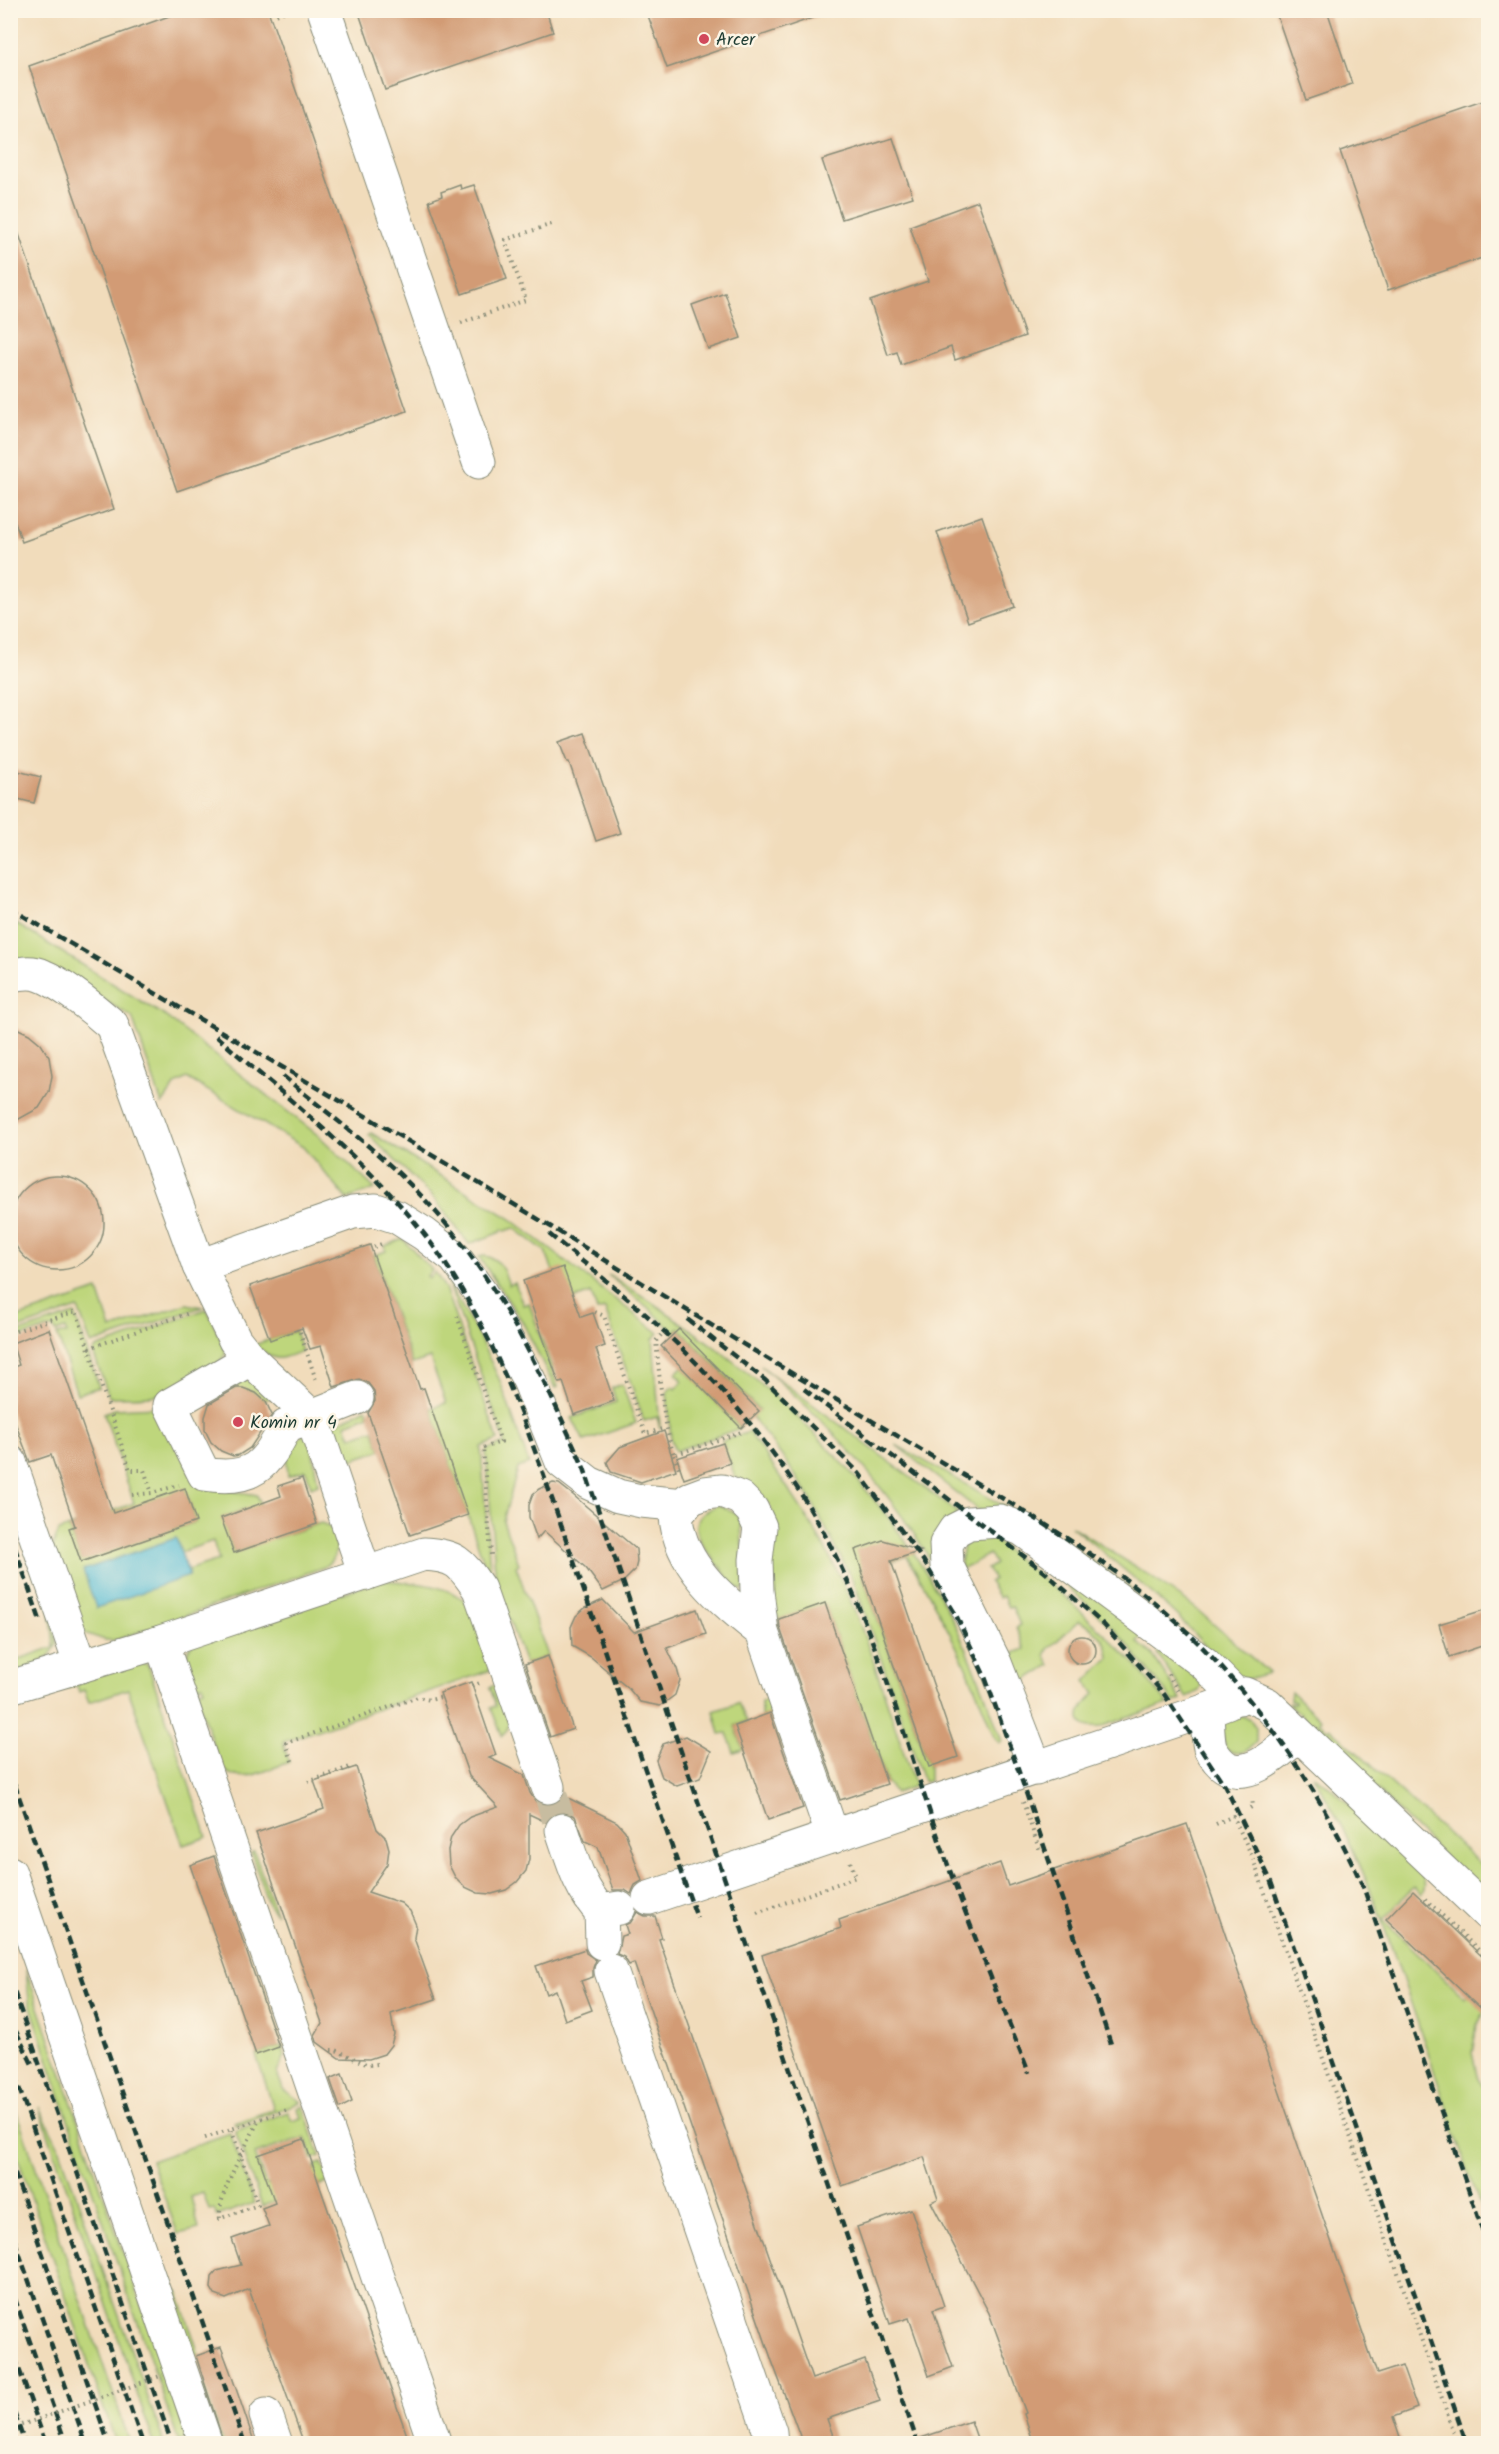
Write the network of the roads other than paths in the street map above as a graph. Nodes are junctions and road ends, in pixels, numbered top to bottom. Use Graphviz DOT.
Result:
graph roads {
  1 [pos="324,10"];
  2 [pos="479,462"];
  3 [pos="10,975"];
  4 [pos="199,1266"];
  5 [pos="250,1359"];
  6 [pos="357,1398"];
  7 [pos="319,1414"];
  8 [pos="10,1462"];
  9 [pos="685,1505"];
  10 [pos="365,1574"];
  11 [pos="762,1632"];
  12 [pos="161,1642"];
  13 [pos="81,1666"];
  14 [pos="10,1687"];
  15 [pos="1239,1698"];
  16 [pos="1207,1710"];
  17 [pos="1298,1735"];
  18 [pos="1029,1782"];
  19 [pos="548,1787"];
  20 [pos="562,1830"];
  21 [pos="840,1844"];
  22 [pos="10,1873"];
  23 [pos="623,1906"];
  24 [pos="1488,1914"];
  25 [pos="206,2444"];
  26 [pos="435,2444"];
  27 [pos="771,2444"];
  1 -- 2 [label="lane"];
  3 -- 4 [label="lane"];
  4 -- 5 [label="lane"];
  4 -- 9 [label="lane"];
  5 -- 7 [label="lane"];
  5 -- 7 [label="lane"];
  6 -- 7 [label="lane"];
  7 -- 10 [label="lane"];
  8 -- 13 [label="lane"];
  9 -- 11 [label="lane"];
  9 -- 11 [label="lane"];
  10 -- 12 [label="lane"];
  10 -- 19 [label="lane"];
  11 -- 21 [label="lane"];
  12 -- 13 [label="lane"];
  12 -- 26 [label="lane"];
  13 -- 14 [label="lane"];
  15 -- 16 [label="lane"];
  15 -- 17 [label="lane"];
  15 -- 18 [label="lane"];
  16 -- 17 [label="lane"];
  16 -- 18 [label="lane"];
  17 -- 24 [label="lane"];
  18 -- 21 [label="lane"];
  20 -- 23 [label="lane"];
  21 -- 23 [label="lane"];
  22 -- 25 [label="lane"];
  23 -- 27 [label="lane"];
}
